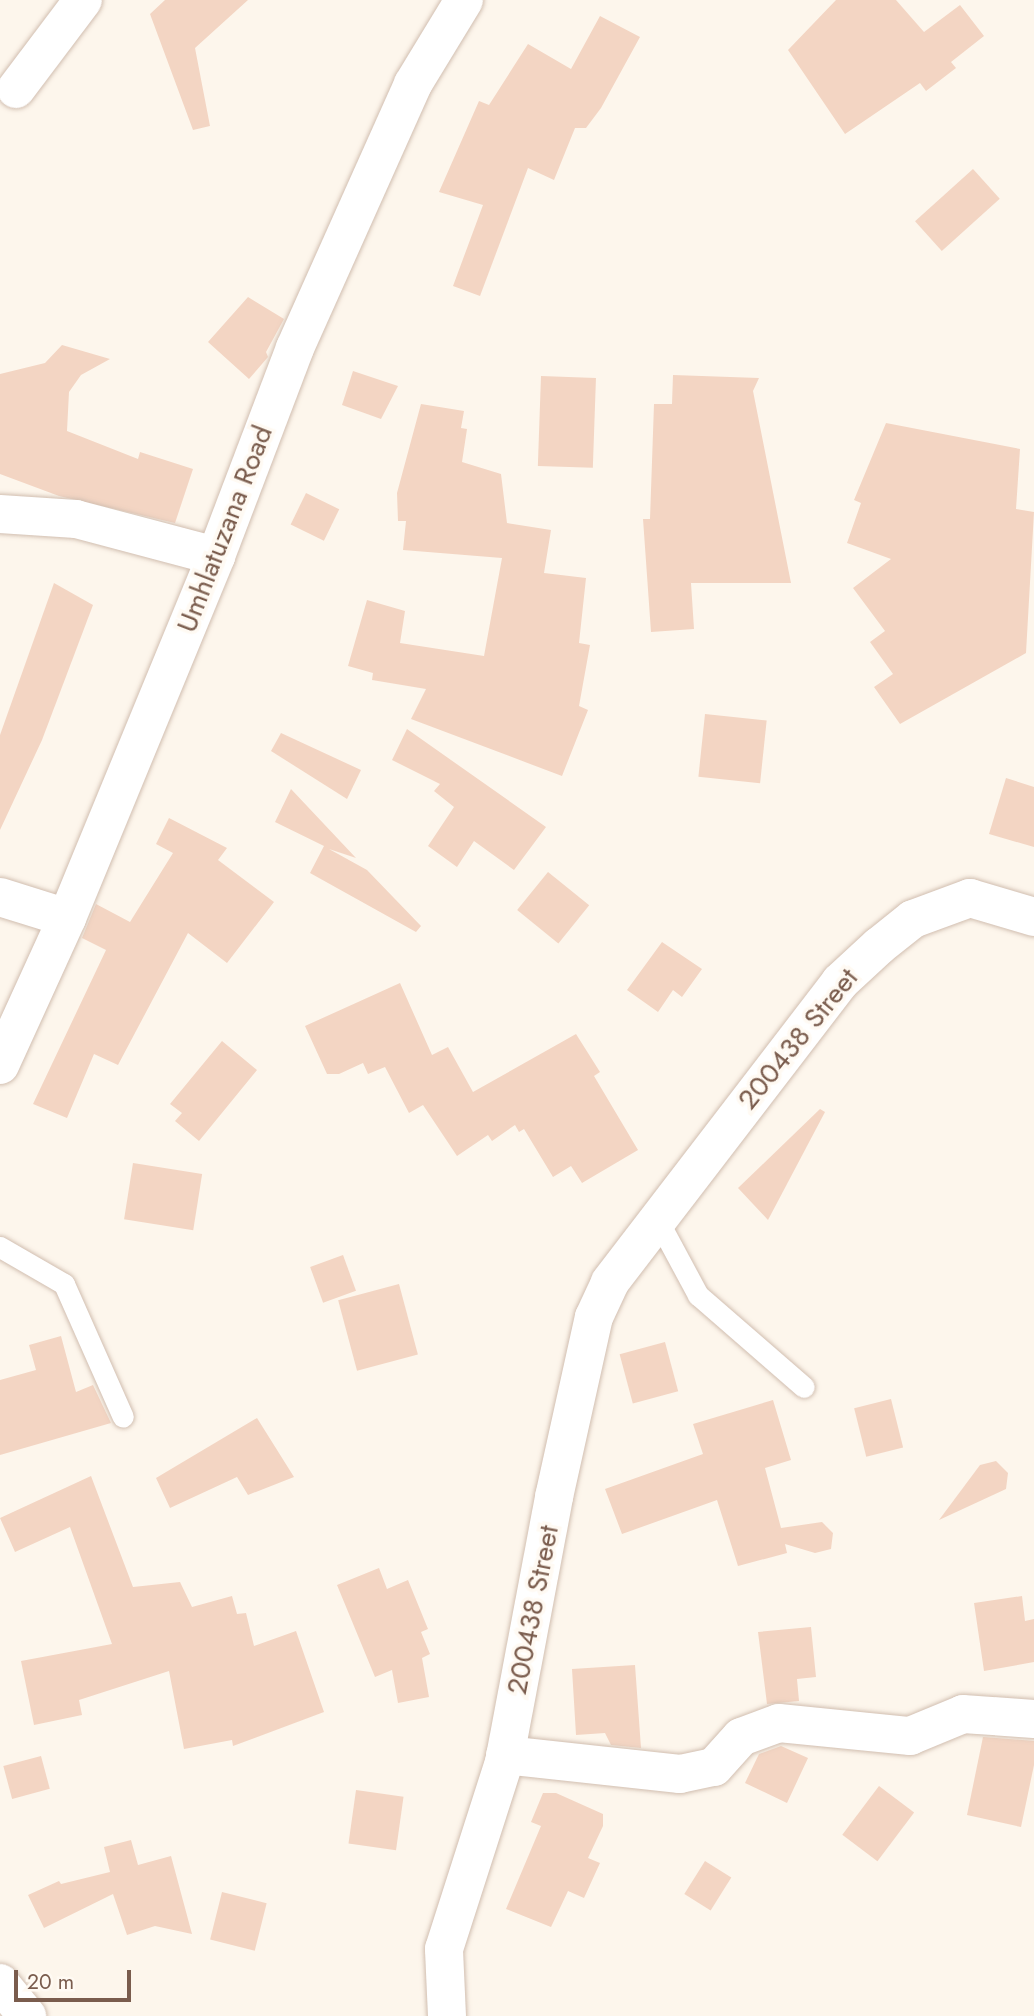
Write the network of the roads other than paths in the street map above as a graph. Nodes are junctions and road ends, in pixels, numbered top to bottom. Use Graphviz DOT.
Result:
graph roads {
  1 [pos="83,0"];
  2 [pos="464,0"];
  3 [pos="16,89"];
  4 [pos="0,514"];
  5 [pos="216,556"];
  6 [pos="0,897"];
  7 [pos="1034,917"];
  8 [pos="67,918"];
  9 [pos="0,1065"];
  10 [pos="656,1217"];
  11 [pos="0,1247"];
  12 [pos="804,1387"];
  13 [pos="123,1417"];
  14 [pos="1034,1719"];
  15 [pos="505,1755"];
  16 [pos="0,1983"];
  17 [pos="27,2016"];
  18 [pos="447,2016"];
  1 -- 3 [label="street"];
  2 -- 5 [label="street, Umhlatuzana Road"];
  4 -- 5 [label="street"];
  5 -- 8 [label="street, Umhlatuzana Road"];
  6 -- 8 [label="street"];
  7 -- 10 [label="street, 200438 Street"];
  8 -- 9 [label="street, Umhlatuzana Road"];
  10 -- 12 [label="lane"];
  10 -- 15 [label="street, 200438 Street"];
  11 -- 13 [label="lane"];
  14 -- 15 [label="street"];
  15 -- 18 [label="street, 200438 Street"];
  16 -- 17 [label="street"];
}
